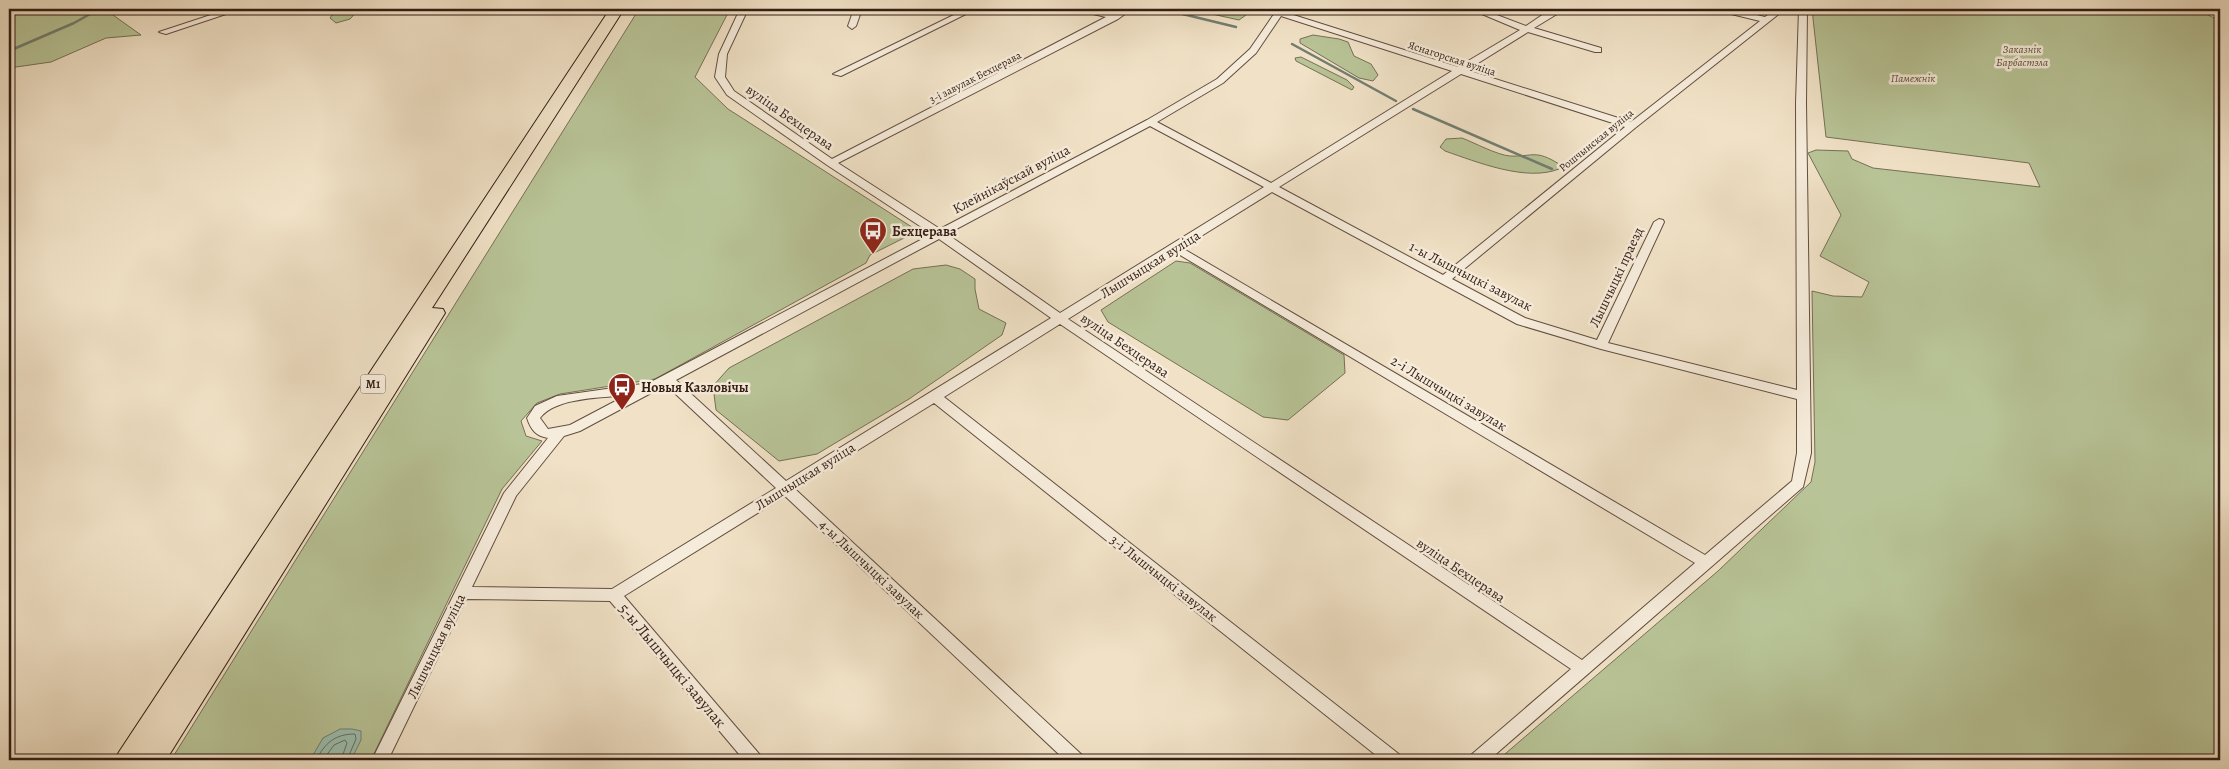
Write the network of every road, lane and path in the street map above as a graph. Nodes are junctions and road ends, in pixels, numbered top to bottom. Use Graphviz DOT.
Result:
graph roads {
  1 [pos="237,9"];
  2 [pos="618,9"];
  3 [pos="629,9"];
  4 [pos="744,9"];
  5 [pos="858,9"];
  6 [pos="972,9"];
  7 [pos="1083,9"];
  8 [pos="1128,9"];
  9 [pos="1267,9"];
  10 [pos="1474,9"];
  11 [pos="1556,9"];
  12 [pos="1722,9"];
  13 [pos="1781,9"];
  14 [pos="1803,9"];
  15 [pos="1280,11"];
  16 [pos="1115,17"];
  17 [pos="1765,20"];
  18 [pos="852,26"];
  19 [pos="1526,29"];
  20 [pos="163,32"];
  21 [pos="1598,50"];
  22 [pos="1459,72"];
  23 [pos="838,74"];
  24 [pos="1150,122"];
  25 [pos="1632,126"];
  26 [pos="831,164"];
  27 [pos="1273,187"];
  28 [pos="1658,222"];
  29 [pos="940,234"];
  30 [pos="1175,248"];
  31 [pos="1444,280"];
  32 [pos="1060,320"];
  33 [pos="1601,345"];
  34 [pos="668,379"];
  35 [pos="651,387"];
  36 [pos="933,395"];
  37 [pos="1803,396"];
  38 [pos="559,434"];
  39 [pos="785,488"];
  40 [pos="1708,563"];
  41 [pos="461,593"];
  42 [pos="614,595"];
  43 [pos="1582,669"];
  44 [pos="128,760"];
  45 [pos="151,760"];
  46 [pos="380,760"];
  47 [pos="754,760"];
  48 [pos="1076,760"];
  49 [pos="1394,760"];
  50 [pos="1477,760"];
  1 -- 20 [label="street"];
  2 -- 44 [label="highway, М1"];
  3 -- 45 [label="highway, М1"];
  4 -- 26 [label="street, вуліца Бехцерава"];
  5 -- 18 [label="street"];
  6 -- 23 [label="street"];
  7 -- 16 [label="street"];
  8 -- 16 [label="street, 3-і завулак Бехцерава"];
  9 -- 15 [label="street, Яснагорская вуліца"];
  10 -- 19 [label="street"];
  11 -- 19 [label="street, Лышчыцкая вуліца"];
  12 -- 17 [label="street"];
  13 -- 17 [label="street, Рошчынская вуліца"];
  14 -- 37 [label="street"];
  15 -- 22 [label="street, Яснагорская вуліца"];
  15 -- 24 [label="street, Клейнікаўскай вуліца"];
  16 -- 26 [label="street, 3-і завулак Бехцерава"];
  17 -- 25 [label="street, Рошчынская вуліца"];
  19 -- 21 [label="street"];
  19 -- 22 [label="street, Лышчыцкая вуліца"];
  22 -- 25 [label="street, Яснагорская вуліца"];
  22 -- 27 [label="street, Лышчыцкая вуліца"];
  24 -- 27 [label="street, 1-ы Лышчыцкі завулак"];
  24 -- 29 [label="street, Клейнікаўскай вуліца"];
  25 -- 31 [label="street, Рошчынская вуліца"];
  26 -- 29 [label="street, вуліца Бехцерава"];
  27 -- 30 [label="street, Лышчыцкая вуліца"];
  27 -- 31 [label="street, 1-ы Лышчыцкі завулак"];
  28 -- 33 [label="street, Лышчыцкі праезд"];
  29 -- 32 [label="street, вуліца Бехцерава"];
  29 -- 34 [label="street, Клейнікаўскай вуліца"];
  30 -- 32 [label="street, Лышчыцкая вуліца"];
  30 -- 40 [label="street, 2-і Лышчыцкі завулак"];
  31 -- 33 [label="street, 1-ы Лышчыцкі завулак"];
  32 -- 36 [label="street, Лышчыцкая вуліца"];
  32 -- 43 [label="street, вуліца Бехцерава"];
  33 -- 37 [label="street, 1-ы Лышчыцкі завулак"];
  34 -- 35 [label="street, Клейнікаўскай вуліца"];
  34 -- 39 [label="street, 4-ы Лышчыцкі завулак"];
  35 -- 38 [label="street"];
  35 -- 38 [label="street"];
  36 -- 39 [label="street, Лышчыцкая вуліца"];
  36 -- 49 [label="street, 3-і Лышчыцкі завулак"];
  37 -- 40 [label="street"];
  38 -- 41 [label="street, Лышчыцкая вуліца"];
  39 -- 42 [label="street, Лышчыцкая вуліца"];
  39 -- 48 [label="street, 4-ы Лышчыцкі завулак"];
  40 -- 43 [label="street"];
  41 -- 42 [label="street, 5-ы Лышчыцкі завулак"];
  41 -- 46 [label="street, Лышчыцкая вуліца"];
  42 -- 47 [label="street, 5-ы Лышчыцкі завулак"];
  43 -- 50 [label="street"];
}
